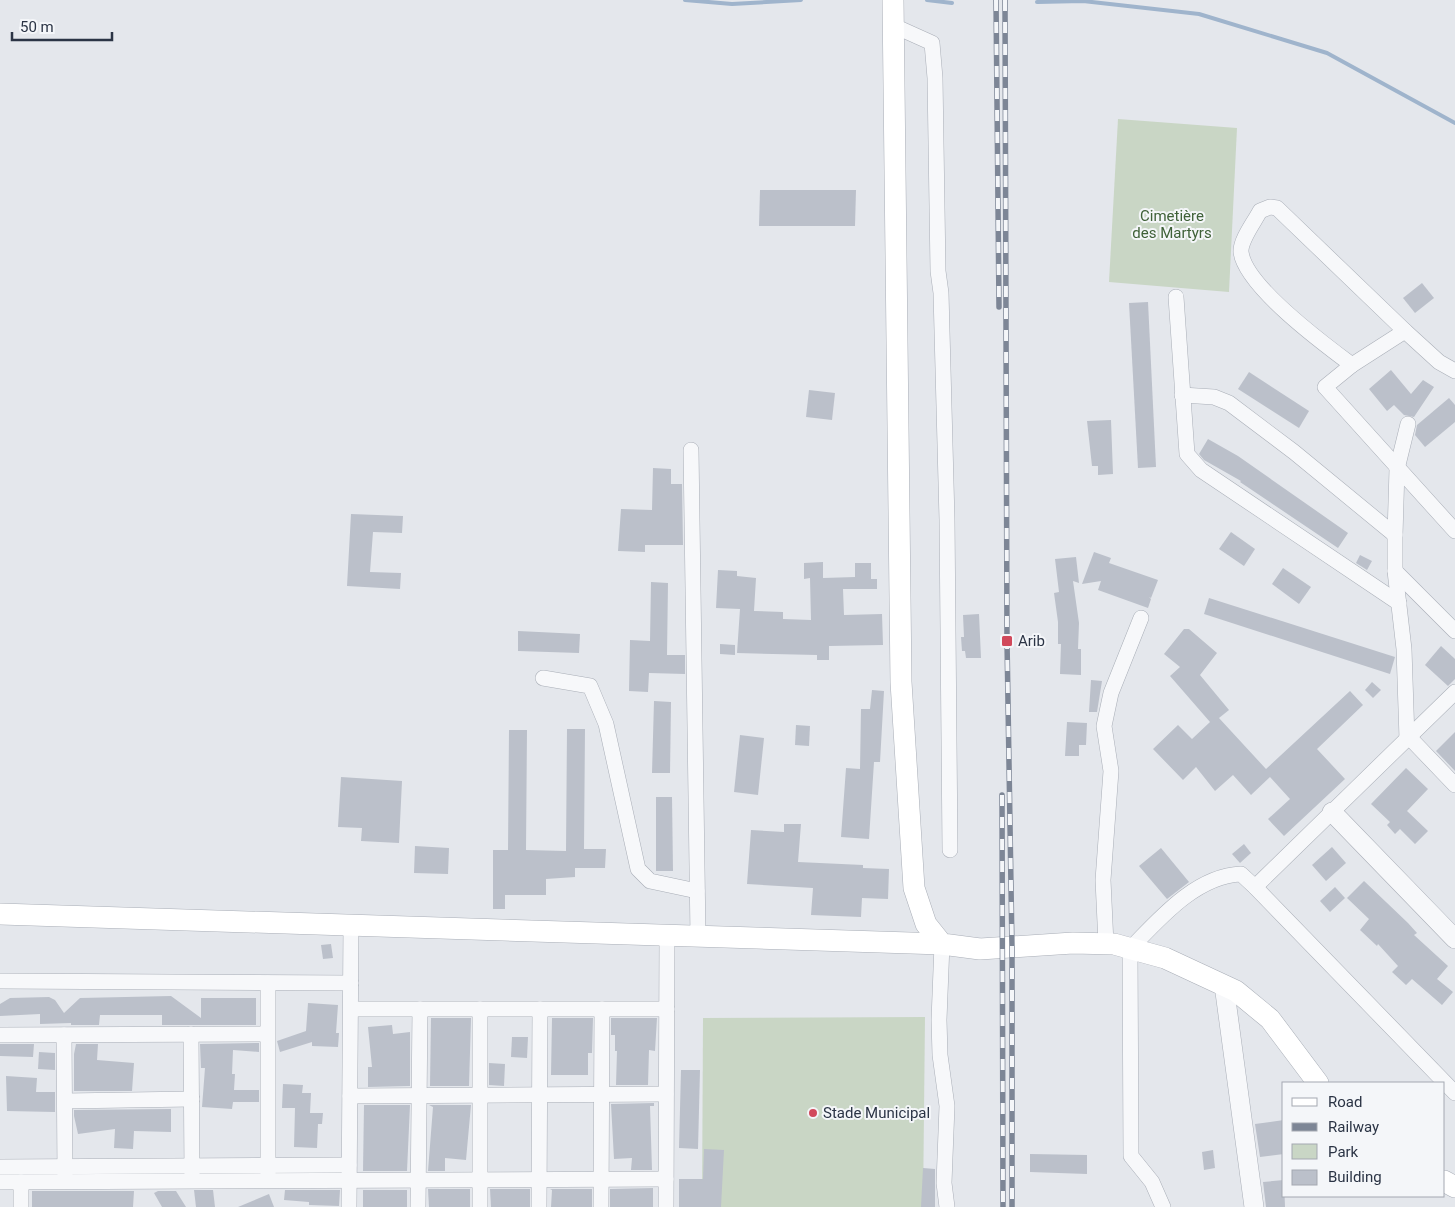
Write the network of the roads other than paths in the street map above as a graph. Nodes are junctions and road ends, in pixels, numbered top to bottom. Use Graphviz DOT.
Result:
graph roads {
  1 [pos="892,9"];
  2 [pos="1176,297"];
  3 [pos="1405,331"];
  4 [pos="1352,366"];
  5 [pos="1455,371"];
  6 [pos="1182,395"];
  7 [pos="1408,424"];
  8 [pos="691,450"];
  9 [pos="1397,469"];
  10 [pos="1455,531"];
  11 [pos="1395,535"];
  12 [pos="1395,571"];
  13 [pos="1399,603"];
  14 [pos="1141,618"];
  15 [pos="1455,631"];
  16 [pos="543,678"];
  17 [pos="1455,692"];
  18 [pos="1408,738"];
  19 [pos="1455,784"];
  20 [pos="1332,812"];
  21 [pos="950,850"];
  22 [pos="1255,886"];
  23 [pos="697,891"];
  24 [pos="0,914"];
  25 [pos="351,925"];
  26 [pos="667,936"];
  27 [pos="698,936"];
  28 [pos="1455,939"];
  29 [pos="942,944"];
  30 [pos="1106,944"];
  31 [pos="1130,949"];
  32 [pos="0,981"];
  33 [pos="268,983"];
  34 [pos="351,983"];
  35 [pos="1224,985"];
  36 [pos="667,1008"];
  37 [pos="351,1009"];
  38 [pos="420,1009"];
  39 [pos="480,1009"];
  40 [pos="540,1009"];
  41 [pos="602,1009"];
  42 [pos="191,1034"];
  43 [pos="268,1034"];
  44 [pos="0,1035"];
  45 [pos="64,1035"];
  46 [pos="1317,1082"];
  47 [pos="1444,1082"];
  48 [pos="1445,1083"];
  49 [pos="1455,1093"];
  50 [pos="540,1094"];
  51 [pos="602,1094"];
  52 [pos="666,1094"];
  53 [pos="419,1095"];
  54 [pos="480,1095"];
  55 [pos="350,1096"];
  56 [pos="192,1099"];
  57 [pos="65,1101"];
  58 [pos="349,1164"];
  59 [pos="268,1165"];
  60 [pos="192,1166"];
  61 [pos="0,1167"];
  62 [pos="66,1174"];
  63 [pos="666,1179"];
  64 [pos="480,1180"];
  65 [pos="539,1180"];
  66 [pos="601,1180"];
  67 [pos="268,1181"];
  68 [pos="349,1181"];
  69 [pos="418,1181"];
  70 [pos="0,1182"];
  71 [pos="21,1182"];
  72 [pos="192,1182"];
  73 [pos="21,1207"];
  74 [pos="349,1207"];
  75 [pos="418,1207"];
  76 [pos="480,1207"];
  77 [pos="539,1207"];
  78 [pos="601,1207"];
  79 [pos="666,1207"];
  80 [pos="947,1207"];
  81 [pos="1163,1207"];
  82 [pos="1254,1207"];
  1 -- 21 [label="street"];
  1 -- 29 [label="main road"];
  2 -- 6 [label="street"];
  3 -- 4 [label="street"];
  3 -- 4 [label="street"];
  3 -- 5 [label="street"];
  4 -- 9 [label="street"];
  6 -- 11 [label="street"];
  6 -- 13 [label="street"];
  7 -- 9 [label="street"];
  8 -- 23 [label="street"];
  9 -- 10 [label="street"];
  9 -- 11 [label="street"];
  11 -- 12 [label="street"];
  12 -- 13 [label="street"];
  12 -- 15 [label="street"];
  13 -- 18 [label="street"];
  14 -- 30 [label="street"];
  16 -- 23 [label="street"];
  17 -- 18 [label="street"];
  18 -- 19 [label="street"];
  18 -- 20 [label="street"];
  20 -- 22 [label="street"];
  20 -- 28 [label="street"];
  22 -- 31 [label="street"];
  22 -- 47 [label="street"];
  23 -- 27 [label="street"];
  24 -- 25 [label="main road"];
  25 -- 26 [label="main road"];
  25 -- 34 [label="street"];
  26 -- 27 [label="main road"];
  26 -- 36 [label="street"];
  27 -- 29 [label="main road"];
  29 -- 30 [label="main road"];
  29 -- 80 [label="street"];
  30 -- 31 [label="main road"];
  31 -- 35 [label="main road"];
  31 -- 81 [label="street"];
  32 -- 33 [label="street"];
  33 -- 34 [label="street"];
  33 -- 43 [label="street"];
  34 -- 37 [label="street"];
  35 -- 46 [label="main road"];
  35 -- 82 [label="street"];
  36 -- 41 [label="street"];
  36 -- 52 [label="street"];
  37 -- 38 [label="street"];
  37 -- 55 [label="street"];
  38 -- 39 [label="street"];
  38 -- 53 [label="street"];
  39 -- 40 [label="street"];
  39 -- 54 [label="street"];
  40 -- 41 [label="street"];
  40 -- 50 [label="street"];
  41 -- 51 [label="street"];
  42 -- 43 [label="street"];
  42 -- 45 [label="street"];
  42 -- 56 [label="street"];
  43 -- 59 [label="street"];
  44 -- 45 [label="street"];
  45 -- 57 [label="street"];
  48 -- 49 [label="street"];
  50 -- 51 [label="street"];
  50 -- 54 [label="street"];
  50 -- 65 [label="street"];
  51 -- 52 [label="street"];
  51 -- 66 [label="street"];
  52 -- 63 [label="street"];
  53 -- 54 [label="street"];
  53 -- 55 [label="street"];
  53 -- 69 [label="street"];
  54 -- 64 [label="street"];
  55 -- 58 [label="street"];
  56 -- 57 [label="street"];
  56 -- 60 [label="street"];
  57 -- 62 [label="street"];
  58 -- 59 [label="street"];
  58 -- 68 [label="street"];
  59 -- 60 [label="street"];
  59 -- 67 [label="street"];
  60 -- 62 [label="street"];
  60 -- 72 [label="street"];
  61 -- 62 [label="street"];
  62 -- 71 [label="street"];
  62 -- 72 [label="street"];
  63 -- 66 [label="street"];
  63 -- 79 [label="street"];
  64 -- 65 [label="street"];
  64 -- 69 [label="street"];
  64 -- 76 [label="street"];
  65 -- 66 [label="street"];
  65 -- 77 [label="street"];
  66 -- 78 [label="street"];
  67 -- 68 [label="street"];
  67 -- 72 [label="street"];
  68 -- 69 [label="street"];
  68 -- 74 [label="street"];
  69 -- 75 [label="street"];
  70 -- 71 [label="street"];
  71 -- 73 [label="street"];
}
